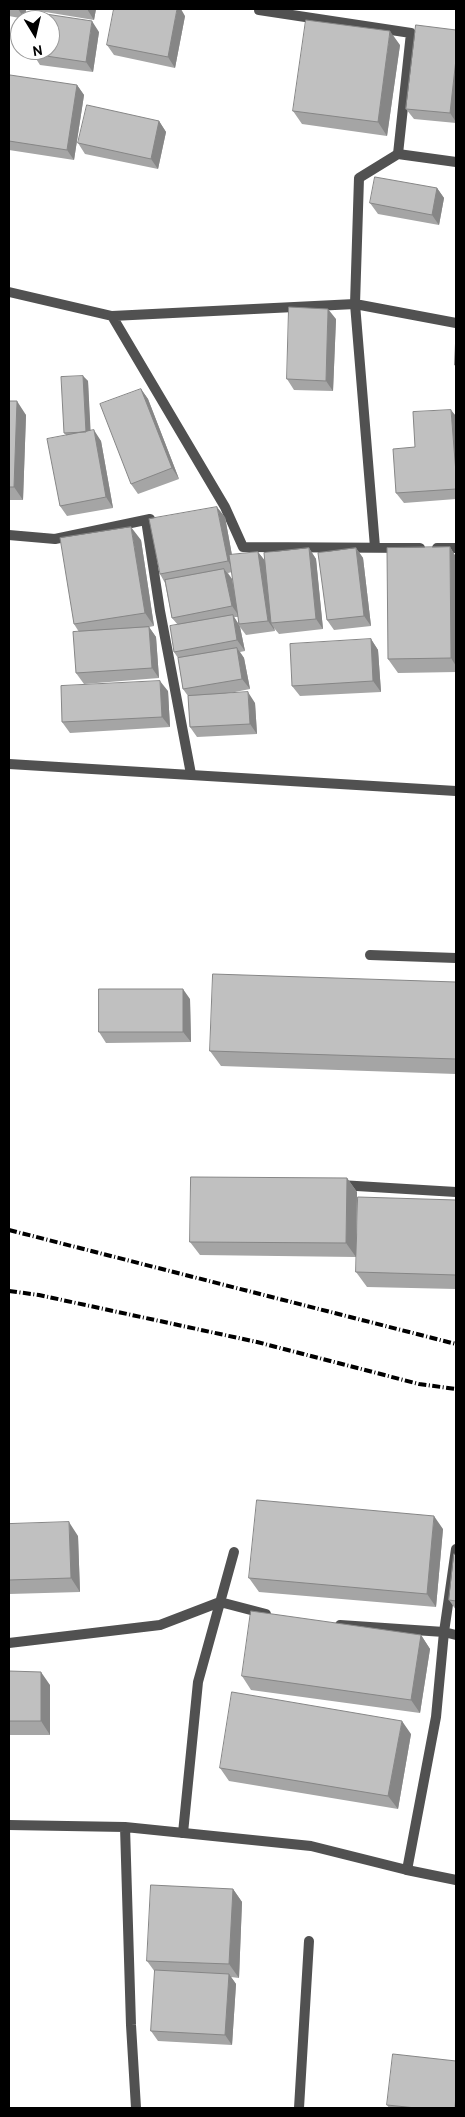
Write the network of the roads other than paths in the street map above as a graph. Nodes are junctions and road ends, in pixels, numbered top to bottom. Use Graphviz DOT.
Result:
graph roads {
  1 [pos="259,9"];
  2 [pos="398,154"];
  3 [pos="456,162"];
  4 [pos="9,292"];
  5 [pos="355,304"];
  6 [pos="112,316"];
  7 [pos="456,323"];
  8 [pos="164,517"];
  9 [pos="146,520"];
  10 [pos="9,535"];
  11 [pos="375,547"];
  12 [pos="456,548"];
  13 [pos="9,764"];
  14 [pos="191,774"];
  15 [pos="456,791"];
  16 [pos="370,955"];
  17 [pos="456,958"];
  18 [pos="332,1185"];
  19 [pos="456,1192"];
  20 [pos="456,1549"];
  21 [pos="234,1552"];
  22 [pos="220,1602"];
  23 [pos="274,1616"];
  24 [pos="330,1624"];
  25 [pos="444,1632"];
  26 [pos="456,1635"];
  27 [pos="9,1643"];
  28 [pos="9,1825"];
  29 [pos="125,1827"];
  30 [pos="183,1833"];
  31 [pos="407,1870"];
  32 [pos="456,1880"];
  33 [pos="309,1941"];
  34 [pos="136,2108"];
  35 [pos="299,2108"];
  1 -- 2 [label="street"];
  2 -- 3 [label="street"];
  2 -- 5 [label="street"];
  4 -- 6 [label="street"];
  5 -- 6 [label="street"];
  5 -- 7 [label="street"];
  5 -- 11 [label="street"];
  6 -- 11 [label="street"];
  8 -- 9 [label="street"];
  9 -- 10 [label="street"];
  9 -- 14 [label="street"];
  11 -- 12 [label="street"];
  13 -- 14 [label="street"];
  14 -- 15 [label="street"];
  16 -- 17 [label="street"];
  18 -- 19 [label="street"];
  20 -- 25 [label="street"];
  21 -- 22 [label="street"];
  22 -- 23 [label="street"];
  22 -- 27 [label="street"];
  22 -- 30 [label="street"];
  24 -- 25 [label="street"];
  25 -- 26 [label="street"];
  25 -- 31 [label="street"];
  28 -- 29 [label="street"];
  29 -- 30 [label="street"];
  29 -- 34 [label="street"];
  30 -- 31 [label="street"];
  31 -- 32 [label="street"];
  33 -- 35 [label="street"];
}
